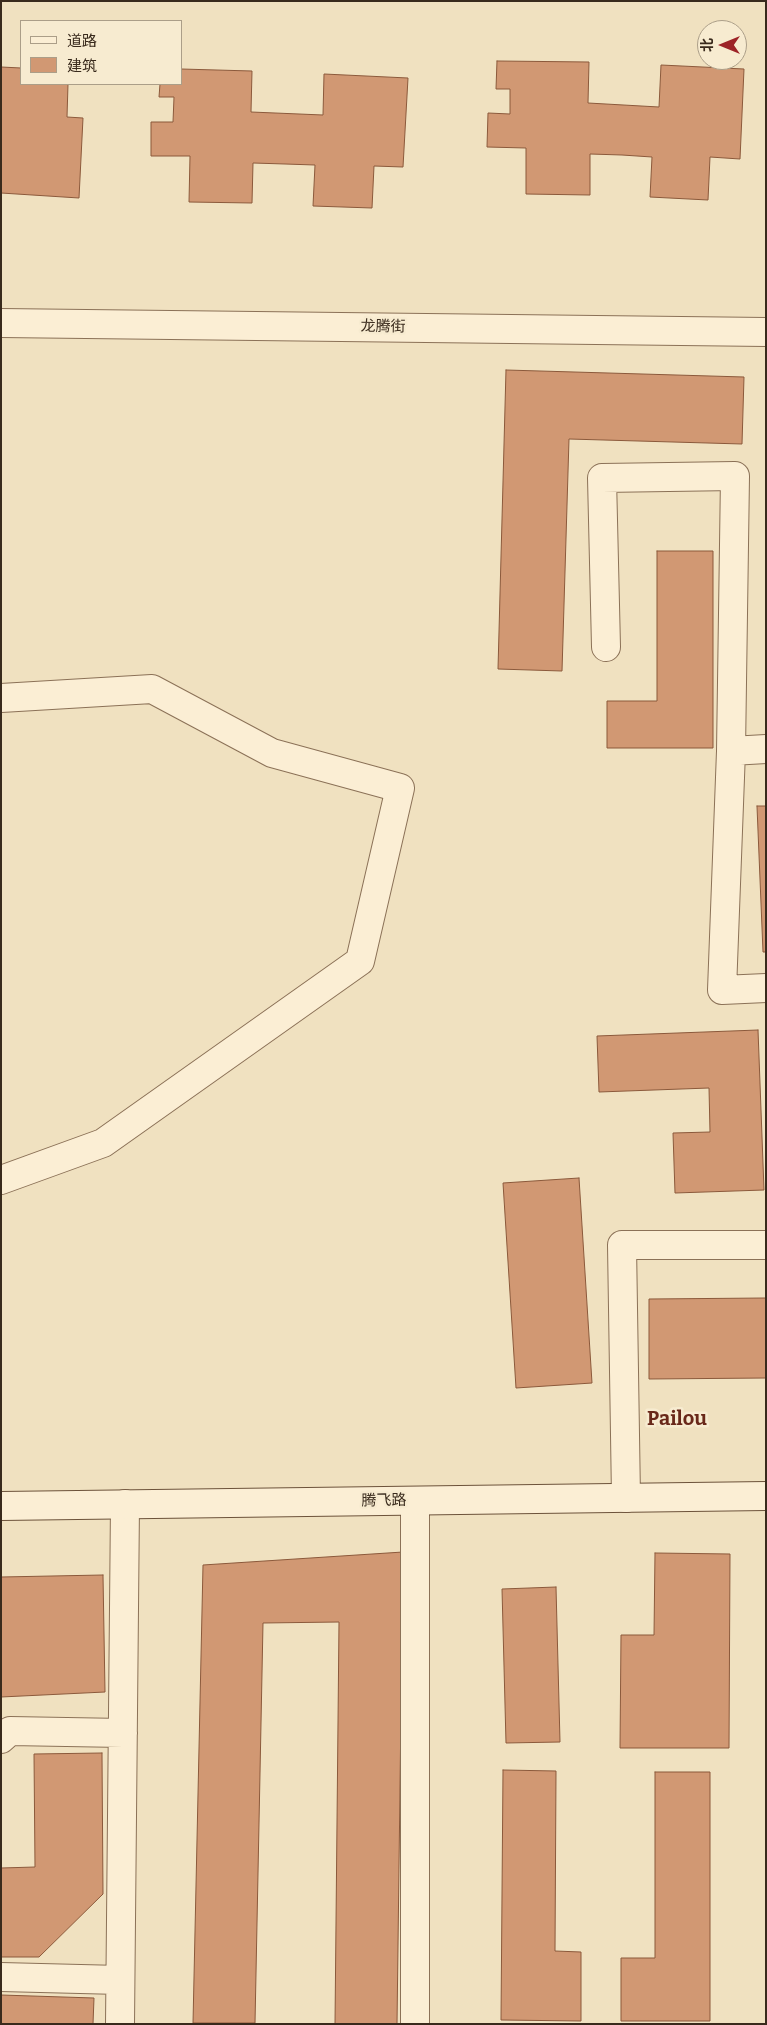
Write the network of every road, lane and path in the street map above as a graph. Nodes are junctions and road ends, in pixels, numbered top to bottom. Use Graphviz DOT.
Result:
graph roads {
  1 [pos="1,323"];
  2 [pos="766,332"];
  3 [pos="606,647"];
  4 [pos="1,698"];
  5 [pos="766,749"];
  6 [pos="731,751"];
  7 [pos="766,988"];
  8 [pos="1,1180"];
  9 [pos="766,1245"];
  10 [pos="766,1496"];
  11 [pos="626,1498"];
  12 [pos="415,1501"];
  13 [pos="126,1504"];
  14 [pos="1,1506"];
  15 [pos="122,1734"];
  16 [pos="1,1739"];
  17 [pos="1,1977"];
  18 [pos="120,1980"];
  19 [pos="120,2024"];
  20 [pos="415,2024"];
  1 -- 2 [label="street, 龙腾街"];
  3 -- 6 [label="street"];
  4 -- 8 [label="street"];
  5 -- 6 [label="street"];
  6 -- 7 [label="street"];
  9 -- 11 [label="street"];
  10 -- 11 [label="street, 腾飞路"];
  11 -- 12 [label="street, 腾飞路"];
  12 -- 13 [label="street, 腾飞路"];
  12 -- 20 [label="street"];
  13 -- 14 [label="street, 腾飞路"];
  13 -- 15 [label="street"];
  15 -- 16 [label="street"];
  15 -- 18 [label="street"];
  17 -- 18 [label="street"];
  18 -- 19 [label="street"];
}
